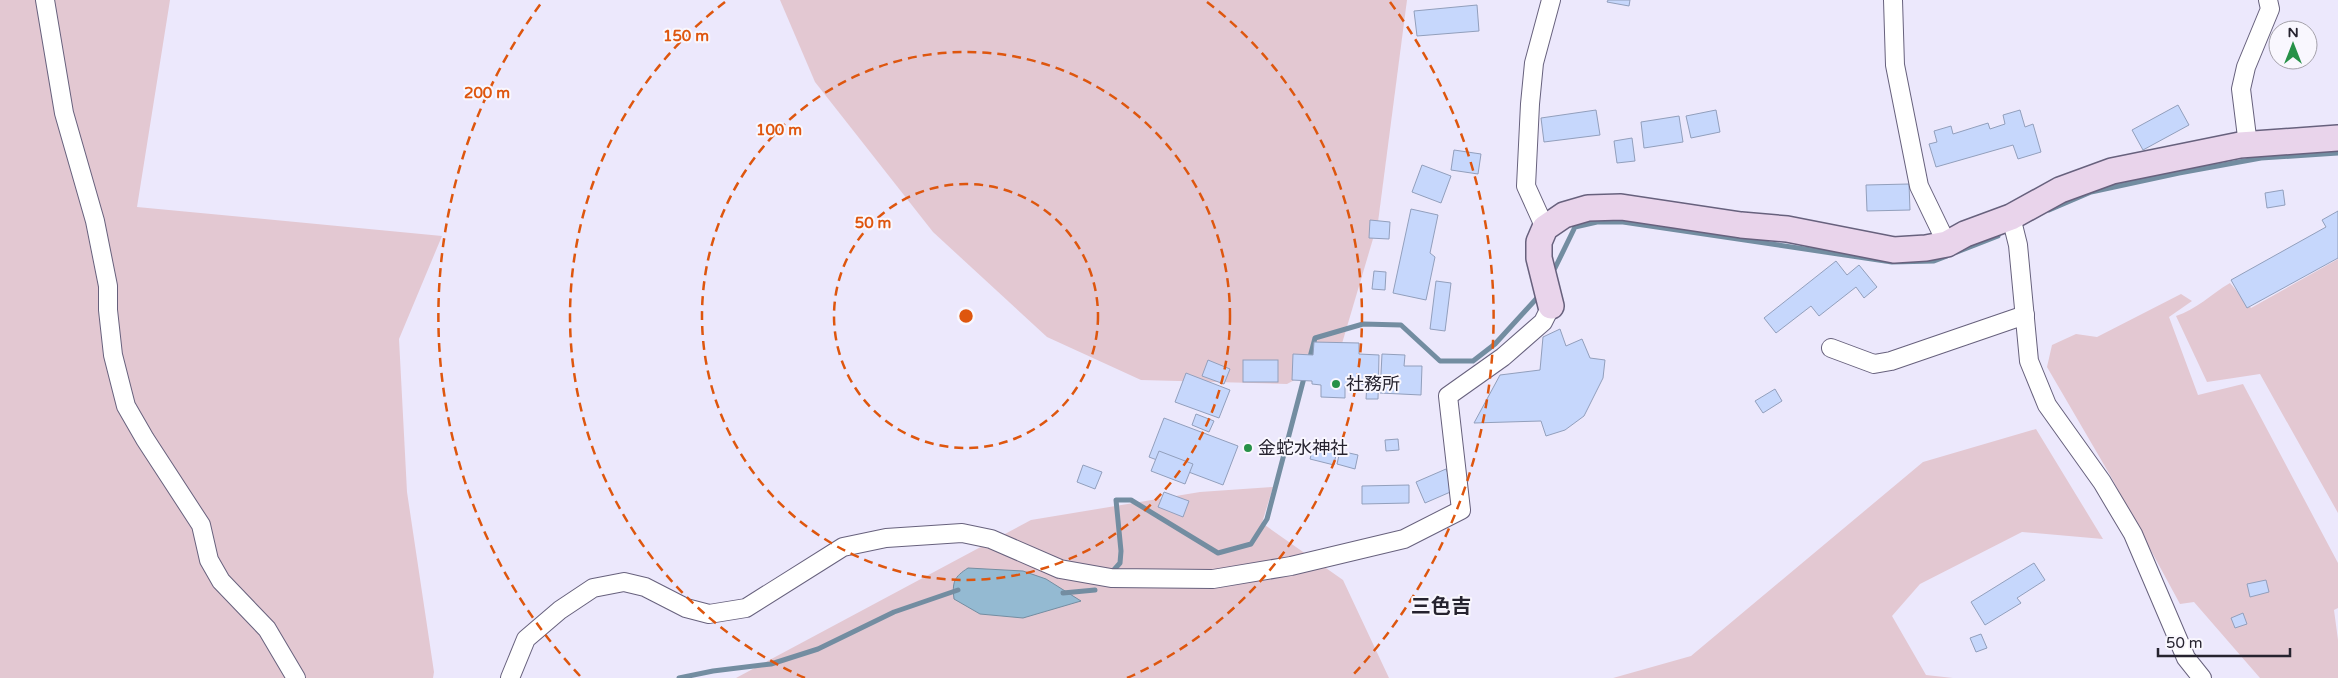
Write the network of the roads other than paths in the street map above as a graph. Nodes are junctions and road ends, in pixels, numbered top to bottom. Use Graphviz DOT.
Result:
graph roads {
  1 [pos="45,0"];
  2 [pos="1552,0"];
  3 [pos="1893,0"];
  4 [pos="2268,0"];
  5 [pos="2338,138"];
  6 [pos="2248,144"];
  7 [pos="2011,217"];
  8 [pos="1545,228"];
  9 [pos="1947,244"];
  10 [pos="1550,306"];
  11 [pos="2024,315"];
  12 [pos="1830,348"];
  13 [pos="296,678"];
  14 [pos="510,678"];
  15 [pos="2202,678"];
  1 -- 13 [label="street"];
  2 -- 8 [label="street"];
  3 -- 9 [label="street"];
  4 -- 6 [label="street"];
  5 -- 6 [label="street"];
  6 -- 7 [label="street"];
  7 -- 9 [label="street"];
  7 -- 11 [label="street"];
  8 -- 9 [label="street"];
  8 -- 10 [label="street"];
  10 -- 14 [label="street"];
  11 -- 12 [label="street"];
  11 -- 15 [label="street"];
}
